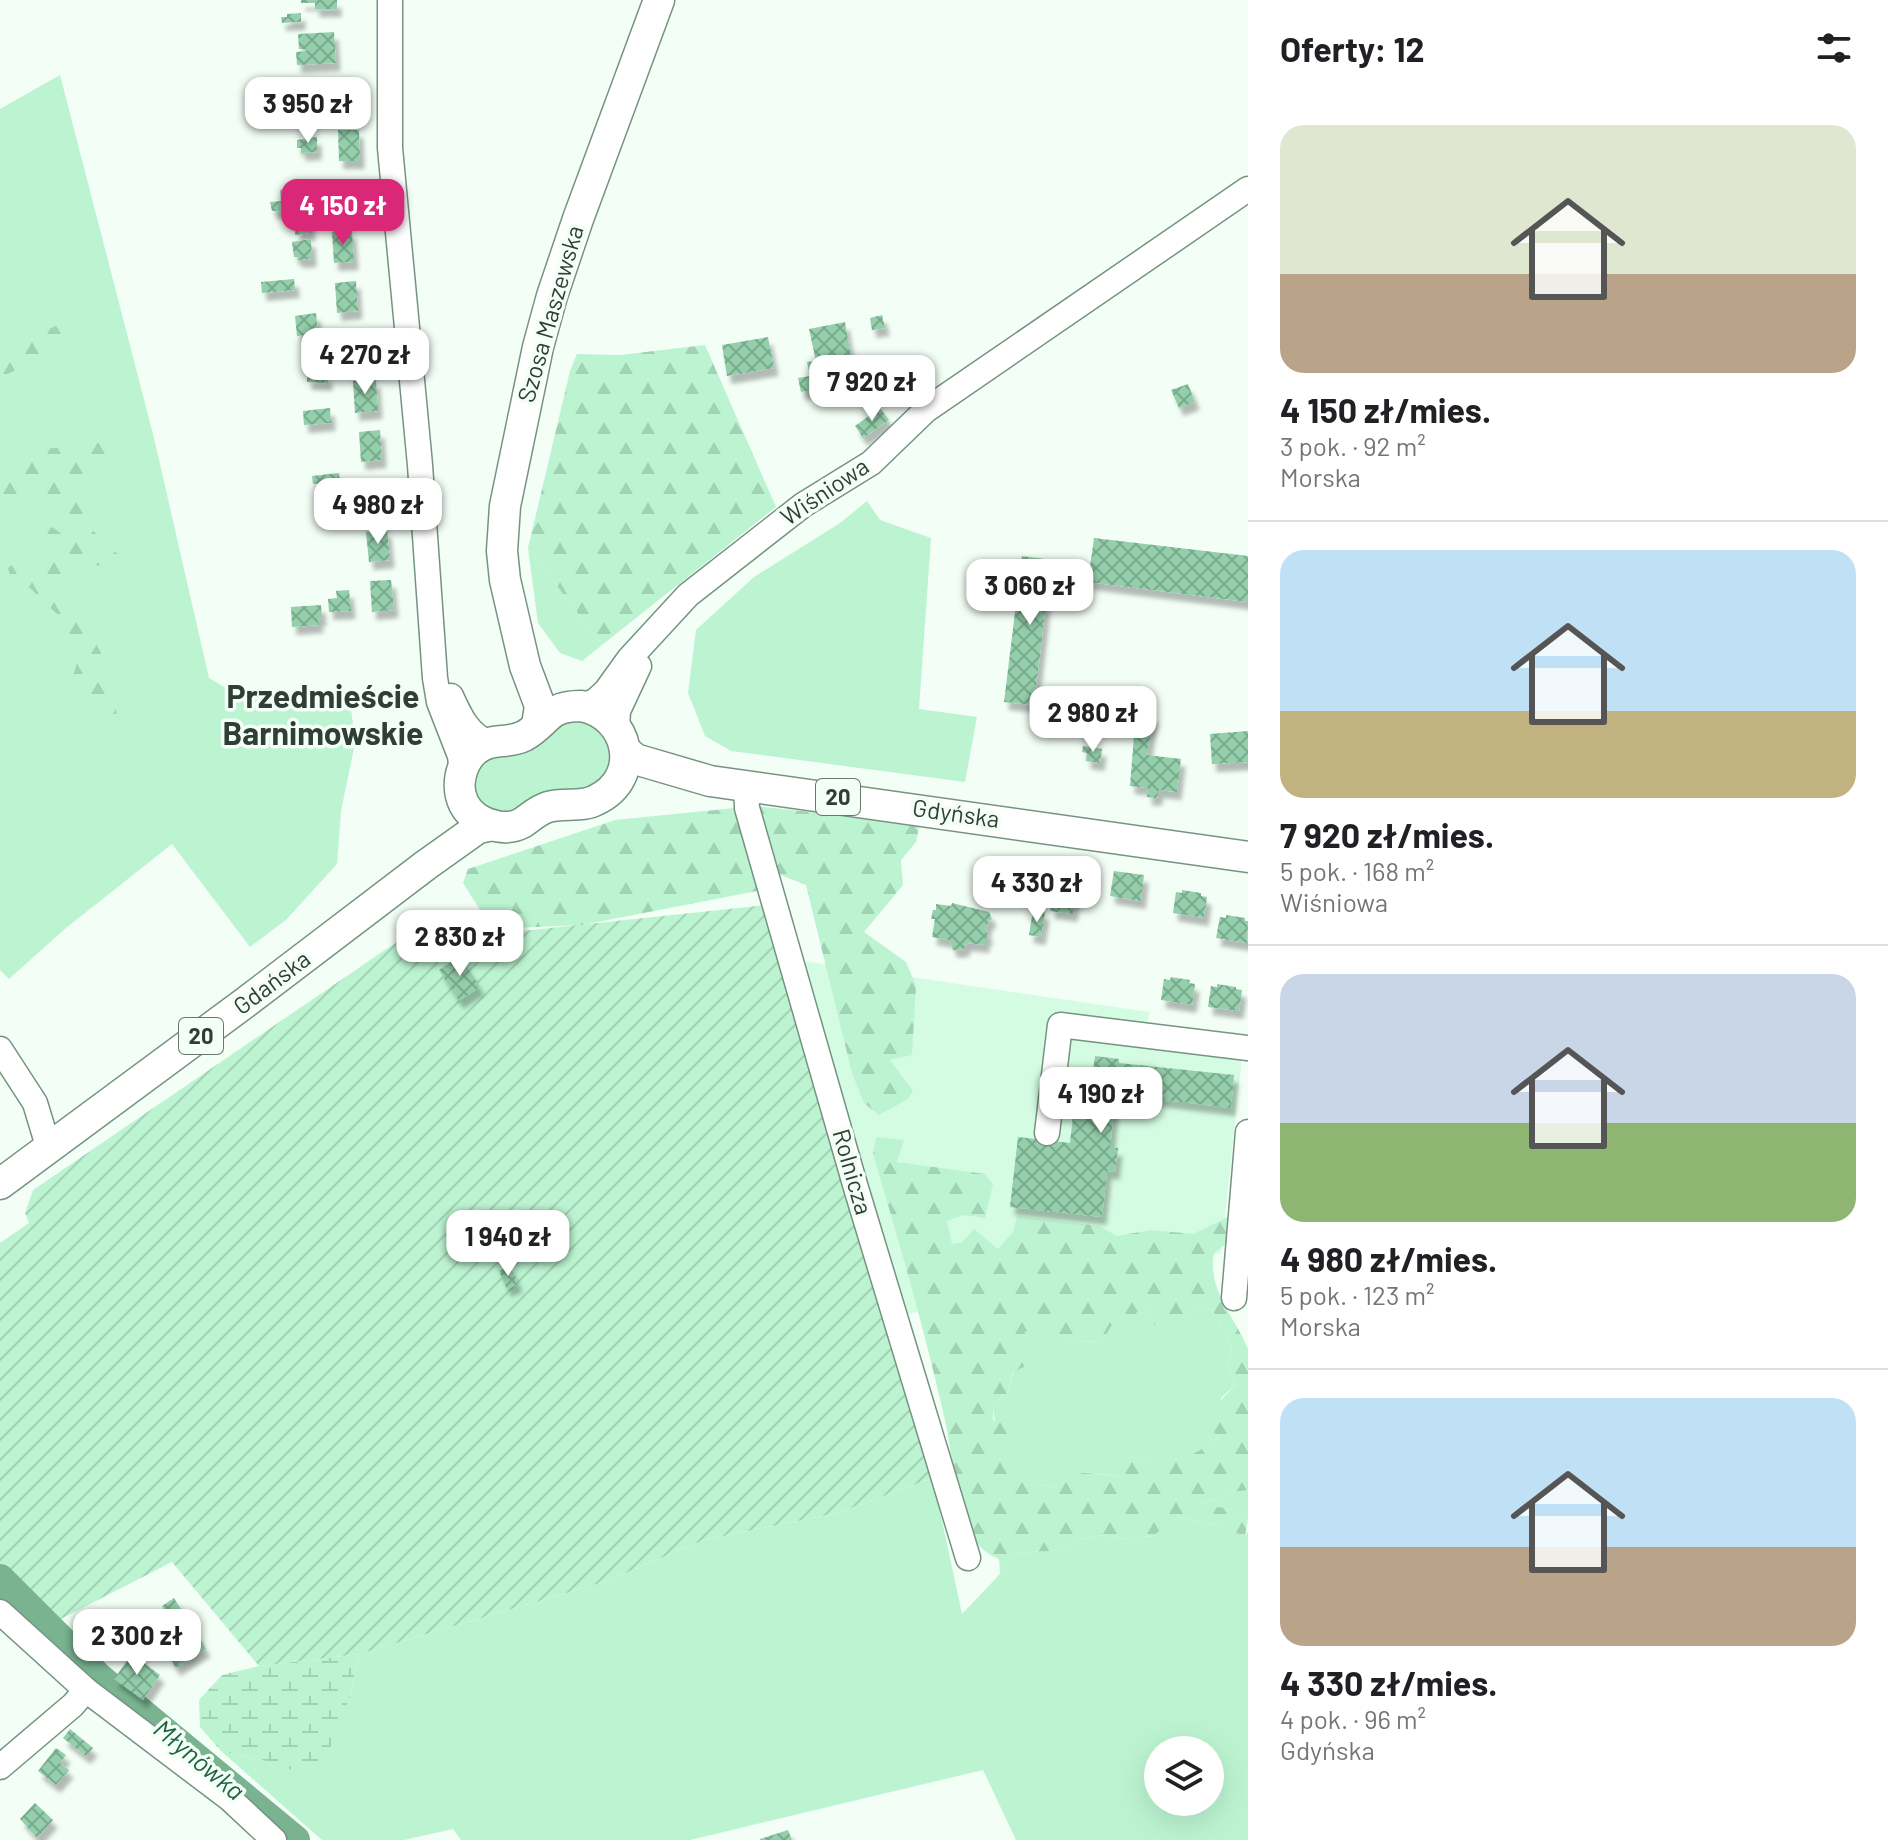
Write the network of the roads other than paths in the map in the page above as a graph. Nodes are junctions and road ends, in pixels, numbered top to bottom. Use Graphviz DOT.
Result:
graph roads {
  1 [pos="390,0"];
  2 [pos="659,0"];
  3 [pos="1248,189"];
  4 [pos="520,639"];
  5 [pos="647,641"];
  6 [pos="435,661"];
  7 [pos="577,706"];
  8 [pos="537,725"];
  9 [pos="621,739"];
  10 [pos="489,743"];
  11 [pos="710,781"];
  12 [pos="462,785"];
  13 [pos="746,785"];
  14 [pos="613,787"];
  15 [pos="493,825"];
  16 [pos="1248,857"];
  17 [pos="426,865"];
  18 [pos="1248,1048"];
  19 [pos="0,1049"];
  20 [pos="1248,1132"];
  21 [pos="1047,1133"];
  22 [pos="52,1145"];
  23 [pos="0,1184"];
  24 [pos="1234,1298"];
  25 [pos="968,1558"];
  26 [pos="0,1612"];
  27 [pos="86,1690"];
  28 [pos="0,1767"];
  29 [pos="274,1840"];
  1 -- 6 [label="street"];
  2 -- 4 [label="main road, Szosa Maszewska"];
  3 -- 5 [label="street, Wiśniowa"];
  4 -- 7 [label="main road, Szosa Maszewska"];
  4 -- 8 [label="main road, Szosa Maszewska"];
  5 -- 7 [label="street, Wiśniowa"];
  5 -- 9 [label="street, Wiśniowa"];
  6 -- 10 [label="street"];
  6 -- 12 [label="street"];
  7 -- 8 [label="main road"];
  7 -- 9 [label="main road, 20"];
  8 -- 10 [label="main road"];
  9 -- 11 [label="main road, Gdyńska / 20"];
  9 -- 14 [label="main road"];
  10 -- 12 [label="main road, 20"];
  11 -- 13 [label="main road, Gdyńska / 20"];
  11 -- 14 [label="main road, Gdyńska / 20"];
  12 -- 15 [label="main road"];
  12 -- 17 [label="main road, Gdańska / 20"];
  13 -- 16 [label="main road, Gdyńska / 20"];
  13 -- 25 [label="street, Rolnicza"];
  14 -- 15 [label="main road, 20"];
  15 -- 17 [label="main road, Gdańska / 20"];
  17 -- 22 [label="main road, Gdańska / 20"];
  18 -- 21 [label="street"];
  19 -- 22 [label="street"];
  20 -- 24 [label="street"];
  22 -- 23 [label="main road, Gdańska / 20"];
  26 -- 27 [label="street"];
  27 -- 28 [label="street"];
  27 -- 29 [label="street"];
}
